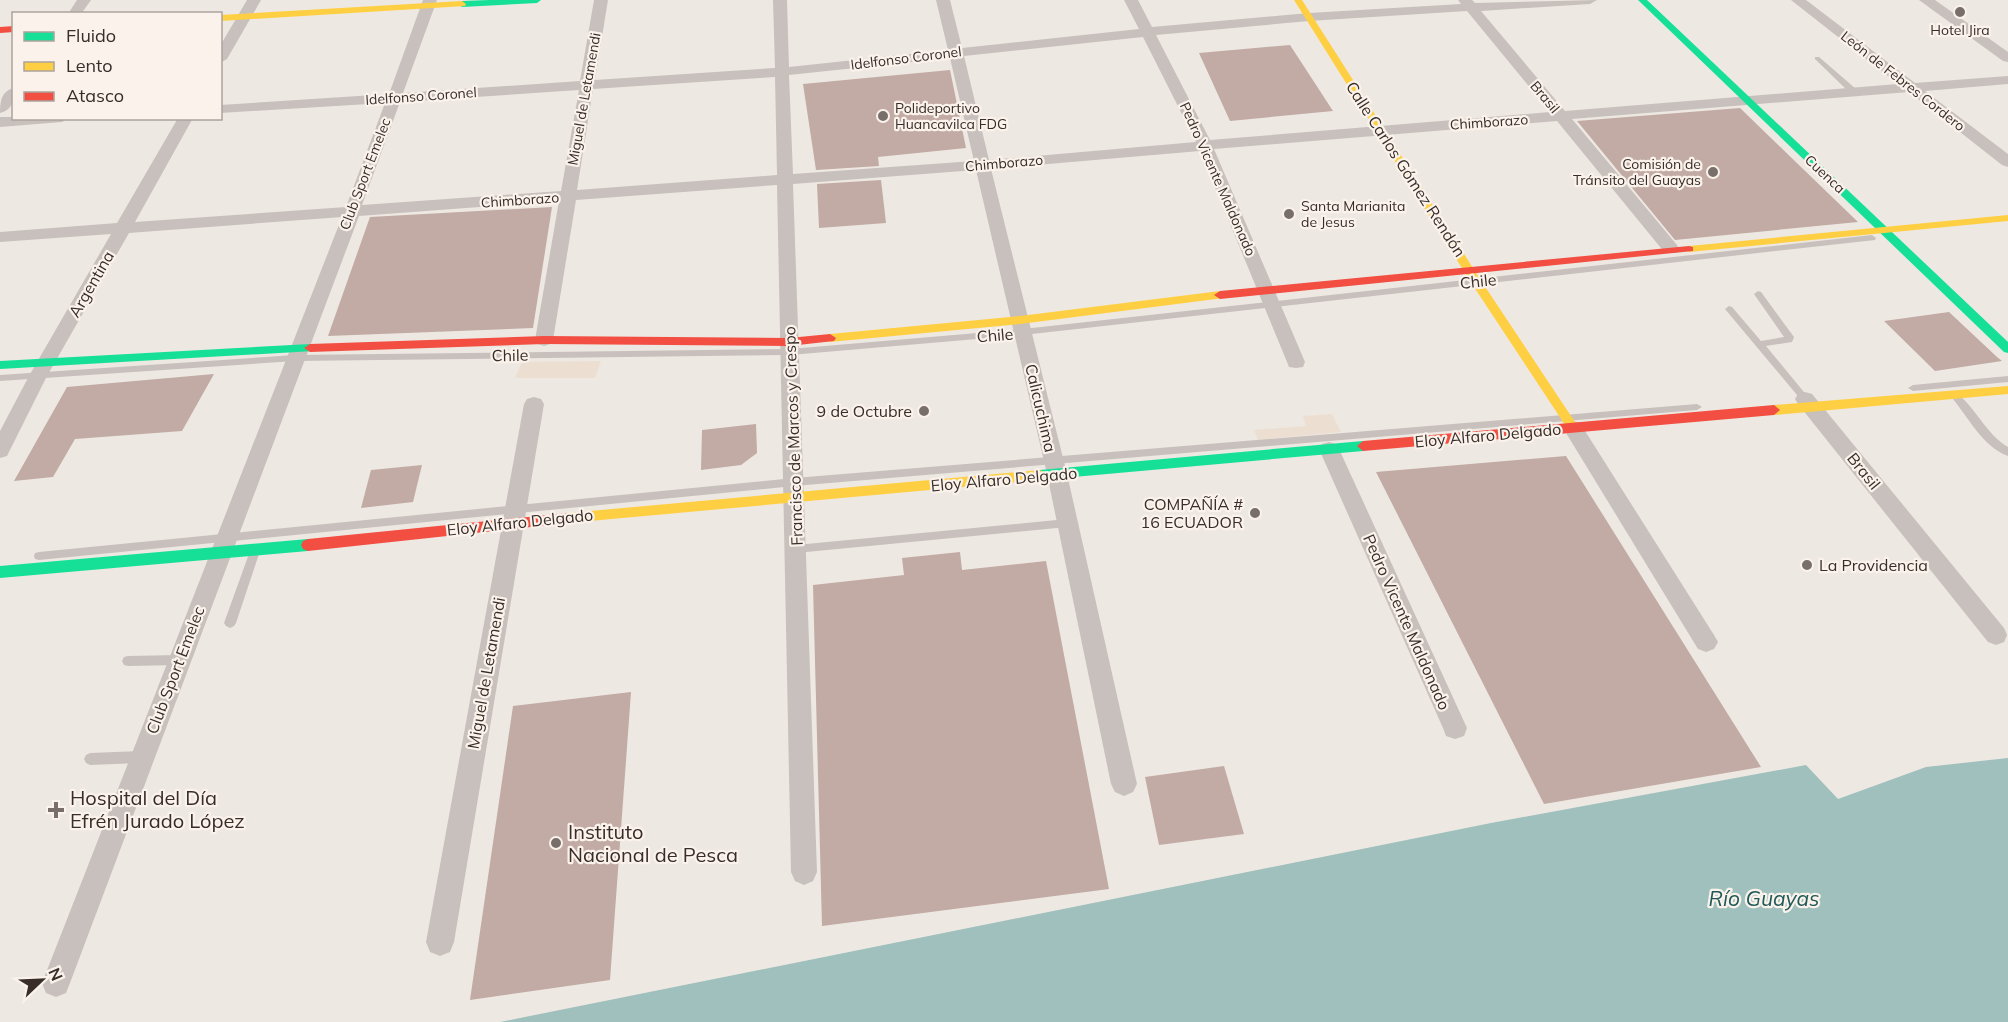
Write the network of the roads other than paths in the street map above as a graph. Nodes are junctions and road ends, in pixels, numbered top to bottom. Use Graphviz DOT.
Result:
graph roads {
  1 [pos="254,0"];
  2 [pos="537,0"];
  3 [pos="601,0"];
  4 [pos="780,0"];
  5 [pos="943,0"];
  6 [pos="1131,0"];
  7 [pos="1298,0"];
  8 [pos="1590,0"];
  9 [pos="1642,0"];
  10 [pos="1798,0"];
  11 [pos="1926,0"];
  12 [pos="1540,1"];
  13 [pos="429,3"];
  14 [pos="1468,3"];
  15 [pos="245,17"];
  16 [pos="1309,17"];
  17 [pos="222,18"];
  18 [pos="1148,32"];
  19 [pos="955,52"];
  20 [pos="222,56"];
  21 [pos="1817,58"];
  22 [pos="2008,58"];
  23 [pos="782,72"];
  24 [pos="2008,80"];
  25 [pos="586,85"];
  26 [pos="1911,87"];
  27 [pos="1852,91"];
  28 [pos="12,94"];
  29 [pos="393,99"];
  30 [pos="1747,100"];
  31 [pos="0,109"];
  32 [pos="222,109"];
  33 [pos="1561,116"];
  34 [pos="31,120"];
  35 [pos="185,120"];
  36 [pos="0,122"];
  37 [pos="1382,130"];
  38 [pos="1205,145"];
  39 [pos="2008,162"];
  40 [pos="982,165"];
  41 [pos="785,180"];
  42 [pos="568,197"];
  43 [pos="351,212"];
  44 [pos="2008,218"];
  45 [pos="124,228"];
  46 [pos="1888,233"];
  47 [pos="0,237"];
  48 [pos="1671,249"];
  49 [pos="1474,276"];
  50 [pos="1758,294"];
  51 [pos="1270,297"];
  52 [pos="1729,309"];
  53 [pos="1022,326"];
  54 [pos="1758,344"];
  55 [pos="790,347"];
  56 [pos="2008,349"];
  57 [pos="541,352"];
  58 [pos="298,353"];
  59 [pos="1296,362"];
  60 [pos="0,365"];
  61 [pos="43,368"];
  62 [pos="0,378"];
  63 [pos="2008,379"];
  64 [pos="2008,390"];
  65 [pos="1955,396"];
  66 [pos="1809,403"];
  67 [pos="534,404"];
  68 [pos="1570,422"];
  69 [pos="1329,449"];
  70 [pos="0,451"];
  71 [pos="2008,452"];
  72 [pos="1055,468"];
  73 [pos="794,489"];
  74 [pos="514,516"];
  75 [pos="1067,523"];
  76 [pos="224,547"];
  77 [pos="796,549"];
  78 [pos="255,550"];
  79 [pos="23,558"];
  80 [pos="0,572"];
  81 [pos="230,623"];
  82 [pos="1996,635"];
  83 [pos="1706,642"];
  84 [pos="179,660"];
  85 [pos="128,661"];
  86 [pos="1455,728"];
  87 [pos="141,757"];
  88 [pos="90,759"];
  89 [pos="1124,784"];
  90 [pos="804,872"];
  91 [pos="440,942"];
  92 [pos="56,983"];
  1 -- 15 [label="street"];
  2 -- 13 [label="main road"];
  3 -- 25 [label="street, Miguel de Letamendi"];
  4 -- 23 [label="street, Francisco de Marcos y Crespo"];
  5 -- 19 [label="street, Calicuchima"];
  6 -- 18 [label="street, Pedro Vicente Maldonado"];
  7 -- 16 [label="main road, Calle Carlos Gómez Rendón"];
  8 -- 12 [label="street, Idelfonso Coronel"];
  9 -- 30 [label="main road, Cuenca"];
  10 -- 26 [label="street, León de Febres Cordero"];
  11 -- 22 [label="street"];
  12 -- 14 [label="street, Idelfonso Coronel"];
  13 -- 15 [label="main road"];
  13 -- 29 [label="street, Club Sport Emelec"];
  14 -- 16 [label="street, Idelfonso Coronel"];
  14 -- 33 [label="street, Brasil"];
  15 -- 17 [label="main road"];
  15 -- 20 [label="street"];
  16 -- 18 [label="street, Idelfonso Coronel"];
  16 -- 37 [label="main road, Calle Carlos Gómez Rendón"];
  18 -- 19 [label="street, Idelfonso Coronel"];
  18 -- 38 [label="street, Pedro Vicente Maldonado"];
  19 -- 23 [label="street, Idelfonso Coronel"];
  19 -- 40 [label="street, Calicuchima"];
  21 -- 27 [label="lane"];
  23 -- 25 [label="street, Idelfonso Coronel"];
  23 -- 41 [label="street, Francisco de Marcos y Crespo"];
  24 -- 26 [label="street, Chimborazo"];
  25 -- 29 [label="street, Idelfonso Coronel"];
  25 -- 42 [label="street, Miguel de Letamendi"];
  26 -- 27 [label="street, Chimborazo"];
  26 -- 39 [label="street, León de Febres Cordero"];
  27 -- 30 [label="street, Chimborazo"];
  28 -- 31 [label="street"];
  29 -- 32 [label="street, Idelfonso Coronel"];
  29 -- 43 [label="street, Club Sport Emelec"];
  30 -- 33 [label="street, Chimborazo"];
  30 -- 46 [label="main road, Cuenca"];
  33 -- 37 [label="street, Chimborazo"];
  33 -- 48 [label="street, Brasil"];
  34 -- 36 [label="street"];
  35 -- 45 [label="street, Argentina"];
  37 -- 38 [label="street, Chimborazo"];
  37 -- 49 [label="main road, Calle Carlos Gómez Rendón"];
  38 -- 40 [label="street, Chimborazo"];
  38 -- 51 [label="street, Pedro Vicente Maldonado"];
  40 -- 41 [label="street, Chimborazo"];
  40 -- 53 [label="street, Calicuchima"];
  41 -- 42 [label="street, Chimborazo"];
  41 -- 55 [label="street, Francisco de Marcos y Crespo"];
  42 -- 43 [label="street, Chimborazo"];
  42 -- 57 [label="street, Miguel de Letamendi"];
  43 -- 45 [label="street, Chimborazo"];
  43 -- 58 [label="street, Club Sport Emelec"];
  44 -- 46 [label="main road, Chile"];
  45 -- 47 [label="street, Chimborazo"];
  45 -- 61 [label="street, Argentina"];
  46 -- 48 [label="main road, Chile"];
  46 -- 49 [label="lane, Chile"];
  46 -- 56 [label="main road, Cuenca"];
  48 -- 49 [label="main road, Chile"];
  49 -- 51 [label="main road, Chile"];
  49 -- 68 [label="main road, Calle Carlos Gómez Rendón"];
  50 -- 54 [label="lane"];
  51 -- 53 [label="main road, Chile"];
  51 -- 59 [label="street, Pedro Vicente Maldonado"];
  52 -- 54 [label="lane, Brasil"];
  53 -- 55 [label="main road, Chile"];
  53 -- 72 [label="street, Calicuchima"];
  54 -- 66 [label="lane, Brasil"];
  55 -- 57 [label="main road, Chile"];
  55 -- 73 [label="street, Francisco de Marcos y Crespo"];
  57 -- 58 [label="main road, Chile"];
  58 -- 61 [label="main road, Chile"];
  58 -- 76 [label="street, Club Sport Emelec"];
  60 -- 61 [label="main road, Chile"];
  61 -- 62 [label="lane, Chile"];
  61 -- 70 [label="street, Argentina"];
  63 -- 66 [label="lane, Eloy Alfaro Delgado"];
  64 -- 65 [label="main road, Eloy Alfaro Delgado"];
  65 -- 66 [label="main road, Eloy Alfaro Delgado"];
  65 -- 71 [label="lane"];
  66 -- 68 [label="main road, Eloy Alfaro Delgado"];
  66 -- 82 [label="street, Brasil"];
  67 -- 74 [label="street, Miguel de Letamendi"];
  68 -- 69 [label="main road, Eloy Alfaro Delgado"];
  68 -- 72 [label="lane, Eloy Alfaro Delgado"];
  68 -- 83 [label="street, Calle Carlos Gómez Rendón"];
  69 -- 72 [label="main road, Eloy Alfaro Delgado"];
  69 -- 86 [label="street, Pedro Vicente Maldonado"];
  72 -- 73 [label="main road, Eloy Alfaro Delgado"];
  72 -- 75 [label="street, Calicuchima"];
  73 -- 74 [label="main road, Eloy Alfaro Delgado"];
  73 -- 77 [label="street, Francisco de Marcos y Crespo"];
  74 -- 76 [label="lane, Eloy Alfaro Delgado"];
  74 -- 78 [label="main road, Eloy Alfaro Delgado"];
  74 -- 91 [label="street, Miguel de Letamendi"];
  75 -- 77 [label="lane"];
  75 -- 89 [label="street, Calicuchima"];
  76 -- 78 [label="main road, Eloy Alfaro Delgado"];
  76 -- 79 [label="lane, Eloy Alfaro Delgado"];
  76 -- 80 [label="main road, Eloy Alfaro Delgado"];
  76 -- 84 [label="street, Club Sport Emelec"];
  77 -- 90 [label="street, Francisco de Marcos y Crespo"];
  78 -- 81 [label="lane"];
  84 -- 85 [label="lane"];
  84 -- 87 [label="street, Club Sport Emelec"];
  87 -- 88 [label="lane"];
  87 -- 92 [label="street, Club Sport Emelec"];
}
